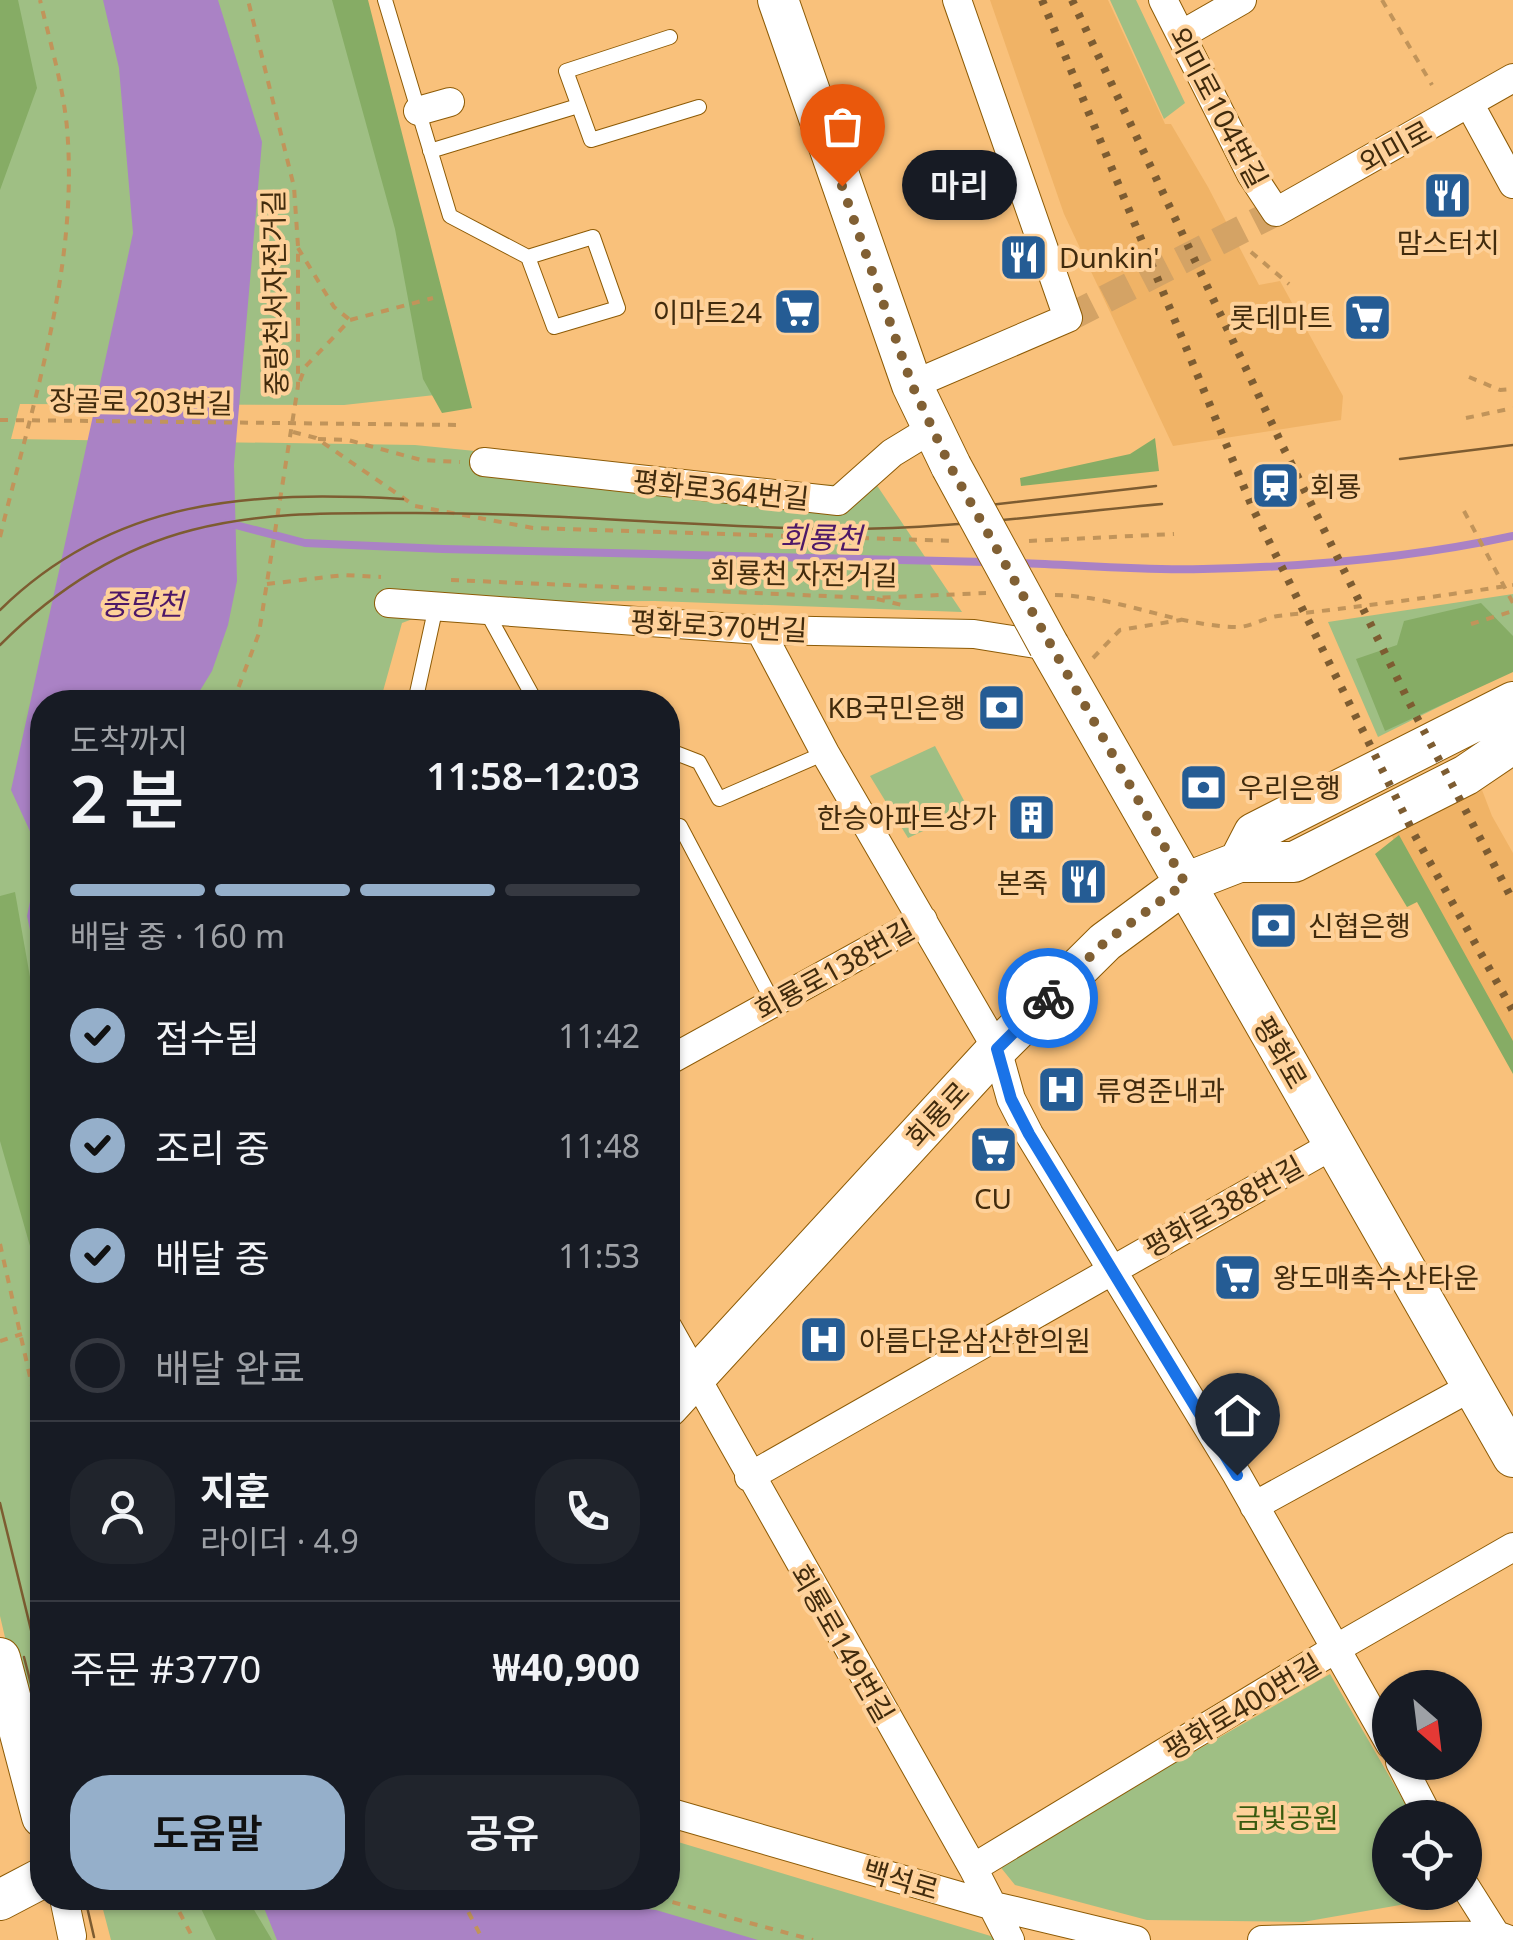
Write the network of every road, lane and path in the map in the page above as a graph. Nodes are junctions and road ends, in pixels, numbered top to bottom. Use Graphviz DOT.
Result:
graph roads {
  1 [pos="40,0"];
  2 [pos="248,0"];
  3 [pos="385,0"];
  4 [pos="778,0"];
  5 [pos="956,0"];
  6 [pos="1163,0"];
  7 [pos="1242,0"];
  8 [pos="1382,0"];
  9 [pos="1181,35"];
  10 [pos="670,37"];
  11 [pos="1513,78"];
  12 [pos="1432,84"];
  13 [pos="450,102"];
  14 [pos="1470,105"];
  15 [pos="578,106"];
  16 [pos="699,107"];
  17 [pos="418,111"];
  18 [pos="430,151"];
  19 [pos="1513,184"];
  20 [pos="1276,212"];
  21 [pos="298,246"];
  22 [pos="1251,252"];
  23 [pos="528,257"];
  24 [pos="1289,284"];
  25 [pos="433,298"];
  26 [pos="350,320"];
  27 [pos="1469,377"];
  28 [pos="912,385"];
  29 [pos="298,386"];
  30 [pos="1513,389"];
  31 [pos="1513,408"];
  32 [pos="1466,418"];
  33 [pos="0,420"];
  34 [pos="462,425"];
  35 [pos="932,428"];
  36 [pos="292,435"];
  37 [pos="316,438"];
  38 [pos="472,462"];
  39 [pos="1464,511"];
  40 [pos="1174,534"];
  41 [pos="0,537"];
  42 [pos="967,541"];
  43 [pos="1019,541"];
  44 [pos="266,584"];
  45 [pos="1513,584"];
  46 [pos="385,590"];
  47 [pos="437,592"];
  48 [pos="994,594"];
  49 [pos="1051,594"];
  50 [pos="1513,603"];
  51 [pos="484,608"];
  52 [pos="1513,611"];
  53 [pos="1186,620"];
  54 [pos="1471,624"];
  55 [pos="760,630"];
  56 [pos="1049,646"];
  57 [pos="1092,659"];
  58 [pos="238,690"];
  59 [pos="417,690"];
  60 [pos="529,690"];
  61 [pos="1513,702"];
  62 [pos="1513,743"];
  63 [pos="825,753"];
  64 [pos="680,755"];
  65 [pos="1513,758"];
  66 [pos="1466,775"];
  67 [pos="680,826"];
  68 [pos="1240,862"];
  69 [pos="1185,883"];
  70 [pos="923,920"];
  71 [pos="774,1002"];
  72 [pos="997,1049"];
  73 [pos="680,1054"];
  74 [pos="1333,1145"];
  75 [pos="0,1244"];
  76 [pos="1113,1268"];
  77 [pos="22,1334"];
  78 [pos="0,1341"];
  79 [pos="30,1372"];
  80 [pos="1472,1386"];
  81 [pos="681,1392"];
  82 [pos="1513,1457"];
  83 [pos="750,1477"];
  84 [pos="1254,1506"];
  85 [pos="1513,1546"];
  86 [pos="1337,1648"];
  87 [pos="0,1658"];
  88 [pos="1372,1711"];
  89 [pos="8,1724"];
  90 [pos="30,1784"];
  91 [pos="680,1815"];
  92 [pos="973,1868"];
  93 [pos="30,1884"];
  94 [pos="0,1900"];
  95 [pos="680,1904"];
  96 [pos="994,1906"];
  97 [pos="1482,1909"];
  98 [pos="67,1910"];
  99 [pos="178,1910"];
  100 [pos="467,1910"];
  101 [pos="72,1936"];
  102 [pos="1503,1937"];
  103 [pos="194,1940"];
  104 [pos="482,1940"];
  105 [pos="813,1940"];
  106 [pos="1010,1940"];
  107 [pos="1136,1940"];
  108 [pos="1262,1940"];
  1 -- 41 [label="path"];
  2 -- 21 [label="path, 중랑천서자전거길"];
  3 -- 17 [label="lane"];
  4 -- 28 [label="main road"];
  5 -- 28 [label="street"];
  6 -- 9 [label="street, 외미로104번길"];
  7 -- 9 [label="street"];
  8 -- 12 [label="path"];
  9 -- 20 [label="street, 외미로104번길"];
  10 -- 15 [label="lane"];
  11 -- 14 [label="street, 외미로"];
  13 -- 17 [label="street"];
  14 -- 19 [label="street"];
  14 -- 20 [label="street, 외미로"];
  15 -- 16 [label="lane"];
  15 -- 18 [label="lane"];
  17 -- 18 [label="lane"];
  18 -- 23 [label="lane"];
  21 -- 26 [label="path"];
  21 -- 29 [label="path, 중랑천서자전거길"];
  22 -- 24 [label="path"];
  23 -- 23 [label="lane"];
  25 -- 26 [label="path"];
  26 -- 29 [label="path"];
  27 -- 30 [label="path"];
  28 -- 35 [label="main road"];
  29 -- 36 [label="path, 중랑천서자전거길"];
  31 -- 32 [label="path"];
  33 -- 34 [label="path, 장골로 203번길, bridge"];
  35 -- 38 [label="street, 평화로364번길"];
  35 -- 56 [label="main road, 평화로, bridge"];
  36 -- 37 [label="path, 회룡천 자전거길"];
  36 -- 44 [label="path, 중랑천서자전거길"];
  37 -- 38 [label="path"];
  37 -- 42 [label="path, 회룡천 자전거길"];
  39 -- 50 [label="path, bridge"];
  40 -- 43 [label="path"];
  44 -- 46 [label="path"];
  44 -- 58 [label="path, 중랑천서자전거길"];
  45 -- 53 [label="path"];
  46 -- 47 [label="street, 평화로370번길"];
  47 -- 48 [label="path, 회룡천 자전거길"];
  47 -- 51 [label="street, 평화로370번길"];
  47 -- 59 [label="lane"];
  49 -- 53 [label="path"];
  51 -- 55 [label="street, 평화로370번길"];
  51 -- 60 [label="lane"];
  52 -- 54 [label="path"];
  53 -- 57 [label="path"];
  55 -- 56 [label="street, 평화로370번길"];
  55 -- 63 [label="street"];
  56 -- 69 [label="main road, 평화로"];
  61 -- 68 [label="main road"];
  62 -- 66 [label="main road, 회룡로"];
  63 -- 64 [label="lane"];
  63 -- 70 [label="street"];
  65 -- 66 [label="street"];
  66 -- 68 [label="main road, 회룡로"];
  67 -- 71 [label="lane"];
  68 -- 69 [label="main road, 회룡로"];
  69 -- 72 [label="main road, 회룡로"];
  69 -- 74 [label="main road, 평화로"];
  70 -- 71 [label="street, 회룡로138번길"];
  70 -- 72 [label="street, 회룡로138번길"];
  71 -- 73 [label="street, 회룡로138번길"];
  72 -- 76 [label="street, 회룡로138번길"];
  72 -- 81 [label="main road, 회룡로"];
  74 -- 76 [label="street, 평화로388번길"];
  74 -- 80 [label="main road, 평화로"];
  75 -- 77 [label="path"];
  76 -- 83 [label="street, 평화로388번길"];
  76 -- 84 [label="street, 회룡로138번길"];
  77 -- 78 [label="path"];
  77 -- 79 [label="path"];
  80 -- 82 [label="main road, 평화로"];
  80 -- 84 [label="street"];
  81 -- 83 [label="street, 회룡로149번길"];
  83 -- 92 [label="street, 회룡로149번길"];
  84 -- 86 [label="street, 회룡로138번길"];
  85 -- 86 [label="street, 평화로400번길"];
  86 -- 88 [label="street, 회룡로138번길"];
  86 -- 92 [label="street, 평화로400번길"];
  87 -- 89 [label="main road"];
  89 -- 90 [label="main road"];
  91 -- 96 [label="street, 백석로"];
  92 -- 96 [label="street, 회룡로149번길"];
  93 -- 94 [label="main road"];
  95 -- 105 [label="path"];
  96 -- 106 [label="street, 회룡로149번길"];
  96 -- 107 [label="street, 백석로"];
  97 -- 102 [label="street"];
  98 -- 101 [label="street"];
  99 -- 103 [label="path"];
  100 -- 104 [label="path"];
  102 -- 108 [label="street"];
}
